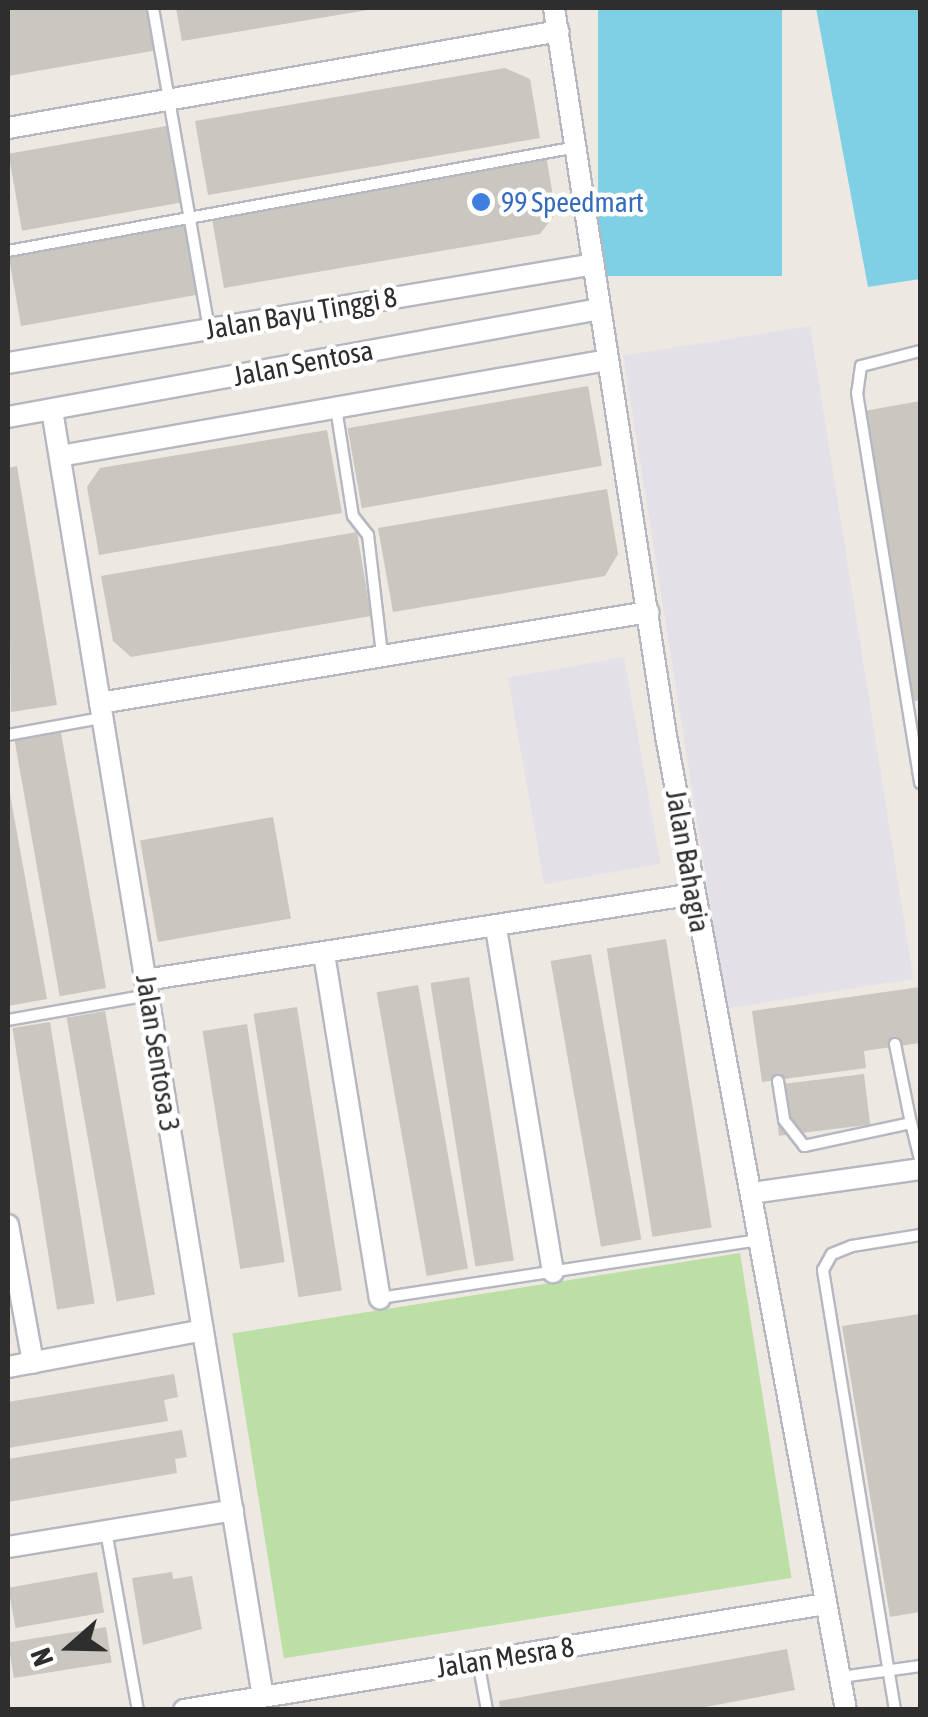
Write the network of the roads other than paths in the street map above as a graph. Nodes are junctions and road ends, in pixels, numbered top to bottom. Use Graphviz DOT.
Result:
graph roads {
  1 [pos="154,8"];
  2 [pos="554,8"];
  3 [pos="558,32"];
  4 [pos="169,101"];
  5 [pos="8,128"];
  6 [pos="578,147"];
  7 [pos="189,218"];
  8 [pos="8,251"];
  9 [pos="594,264"];
  10 [pos="600,310"];
  11 [pos="209,329"];
  12 [pos="920,351"];
  13 [pos="608,360"];
  14 [pos="8,364"];
  15 [pos="336,408"];
  16 [pos="52,410"];
  17 [pos="8,418"];
  18 [pos="60,456"];
  19 [pos="648,612"];
  20 [pos="382,656"];
  21 [pos="101,711"];
  22 [pos="916,733"];
  23 [pos="8,735"];
  24 [pos="920,783"];
  25 [pos="694,894"];
  26 [pos="496,928"];
  27 [pos="324,954"];
  28 [pos="147,988"];
  29 [pos="8,1020"];
  30 [pos="895,1044"];
  31 [pos="778,1081"];
  32 [pos="911,1123"];
  33 [pos="920,1158"];
  34 [pos="920,1168"];
  35 [pos="752,1194"];
  36 [pos="8,1224"];
  37 [pos="920,1236"];
  38 [pos="759,1240"];
  39 [pos="553,1272"];
  40 [pos="380,1298"];
  41 [pos="203,1330"];
  42 [pos="33,1362"];
  43 [pos="8,1367"];
  44 [pos="232,1510"];
  45 [pos="106,1531"];
  46 [pos="8,1547"];
  47 [pos="824,1604"];
  48 [pos="478,1661"];
  49 [pos="920,1666"];
  50 [pos="888,1670"];
  51 [pos="841,1677"];
  52 [pos="264,1696"];
  53 [pos="138,1710"];
  54 [pos="184,1710"];
  55 [pos="486,1710"];
  56 [pos="846,1710"];
  57 [pos="895,1710"];
  1 -- 4 [label="lane"];
  2 -- 3 [label="street, Jalan Bahagia"];
  3 -- 4 [label="street"];
  3 -- 6 [label="street, Jalan Bahagia"];
  4 -- 5 [label="street"];
  4 -- 7 [label="lane"];
  6 -- 7 [label="lane"];
  6 -- 9 [label="street, Jalan Bahagia"];
  7 -- 8 [label="lane"];
  7 -- 11 [label="lane"];
  9 -- 10 [label="street, Jalan Bahagia"];
  9 -- 11 [label="street, Jalan Bayu Tinggi 8"];
  10 -- 13 [label="street, Jalan Bahagia"];
  10 -- 16 [label="street, Jalan Sentosa"];
  11 -- 14 [label="street, Jalan Bayu Tinggi 8"];
  12 -- 22 [label="lane"];
  13 -- 15 [label="street"];
  13 -- 19 [label="street, Jalan Bahagia"];
  15 -- 18 [label="street"];
  15 -- 20 [label="lane"];
  16 -- 17 [label="street, Jalan Sentosa"];
  16 -- 18 [label="street, Jalan Sentosa 3"];
  18 -- 21 [label="street, Jalan Sentosa 3"];
  19 -- 20 [label="street"];
  19 -- 25 [label="street, Jalan Bahagia"];
  20 -- 21 [label="street"];
  21 -- 23 [label="lane"];
  21 -- 28 [label="street, Jalan Sentosa 3"];
  22 -- 24 [label="lane"];
  25 -- 26 [label="street"];
  25 -- 35 [label="street, Jalan Bahagia"];
  26 -- 27 [label="street"];
  26 -- 39 [label="street"];
  27 -- 28 [label="street"];
  27 -- 40 [label="street"];
  28 -- 29 [label="lane"];
  28 -- 41 [label="street, Jalan Sentosa 3"];
  30 -- 32 [label="lane"];
  31 -- 32 [label="lane"];
  32 -- 33 [label="lane"];
  34 -- 35 [label="street"];
  35 -- 38 [label="street, Jalan Bahagia"];
  36 -- 42 [label="street"];
  37 -- 50 [label="lane"];
  38 -- 39 [label="lane"];
  38 -- 47 [label="street, Jalan Bahagia"];
  39 -- 40 [label="lane"];
  41 -- 42 [label="street"];
  41 -- 44 [label="street, Jalan Sentosa 3"];
  42 -- 43 [label="street"];
  44 -- 45 [label="street"];
  44 -- 52 [label="street, Jalan Sentosa 3"];
  45 -- 46 [label="street"];
  45 -- 53 [label="lane"];
  47 -- 48 [label="street, Jalan Mesra 8"];
  47 -- 51 [label="street, Jalan Bahagia"];
  48 -- 52 [label="street, Jalan Mesra 8"];
  48 -- 55 [label="lane"];
  49 -- 50 [label="lane"];
  50 -- 51 [label="lane"];
  50 -- 57 [label="lane"];
  51 -- 56 [label="street, Jalan Bahagia"];
  52 -- 54 [label="street, Jalan Mesra 8"];
}
